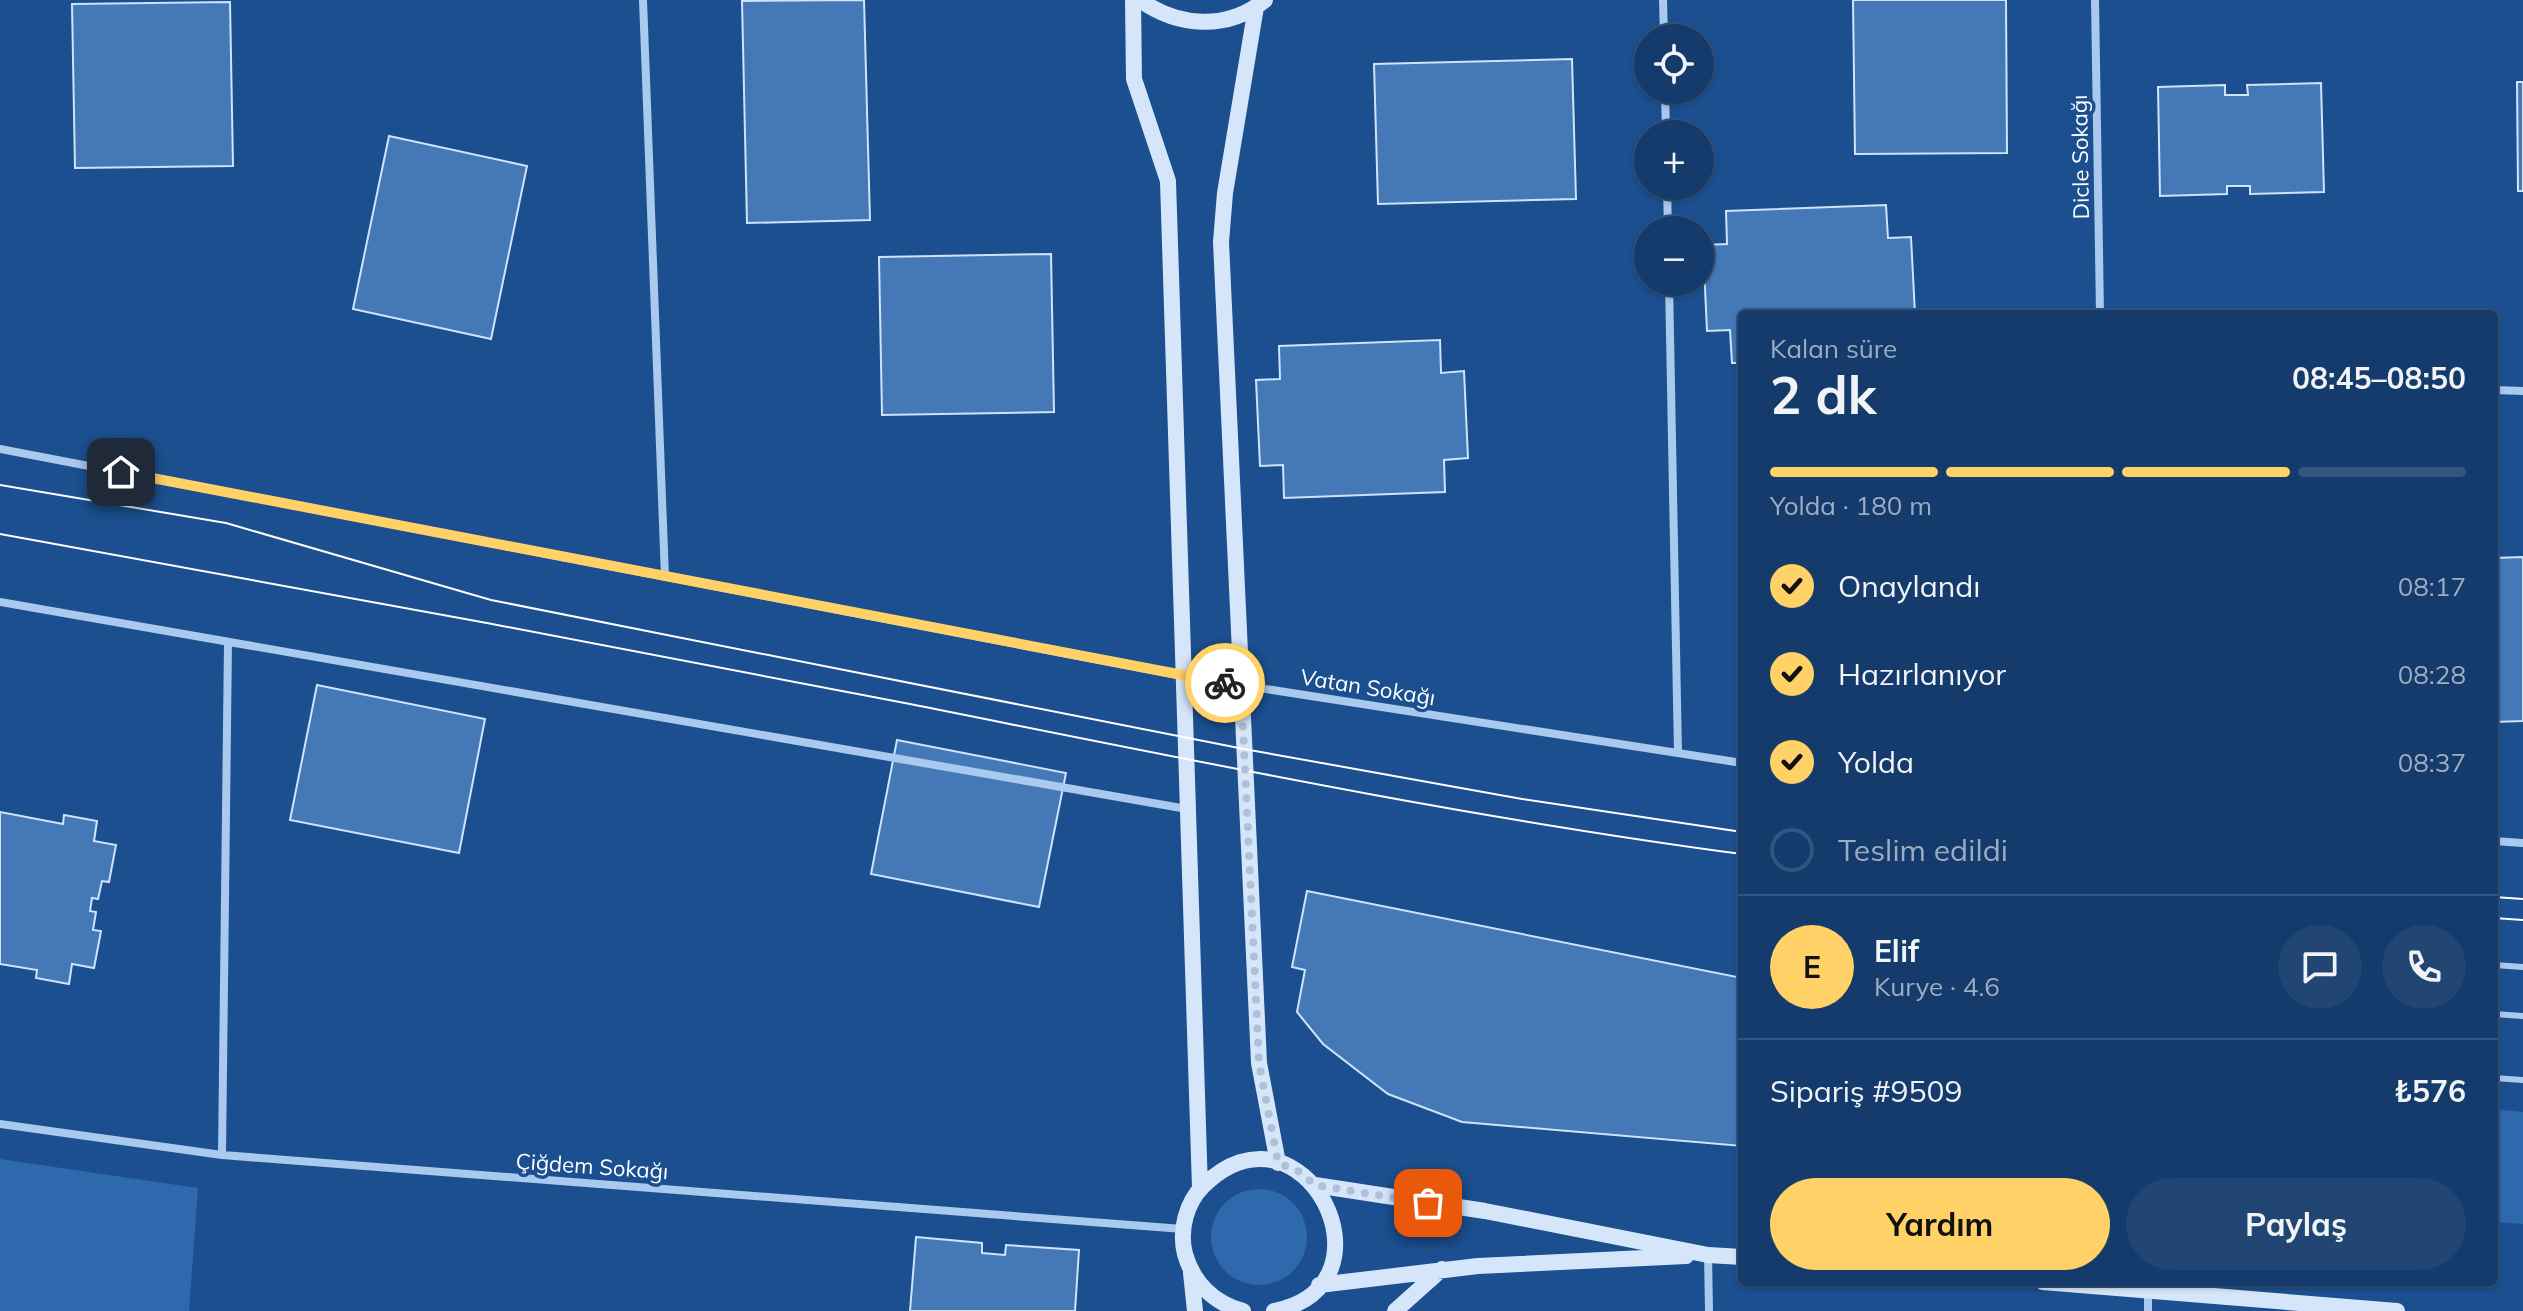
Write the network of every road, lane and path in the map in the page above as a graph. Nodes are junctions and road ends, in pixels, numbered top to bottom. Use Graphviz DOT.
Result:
graph roads {
  1 [pos="643,0"];
  2 [pos="1133,0"];
  3 [pos="1140,0"];
  4 [pos="1663,0"];
  5 [pos="2095,0"];
  6 [pos="1261,4"];
  7 [pos="1664,24"];
  8 [pos="1669,296"];
  9 [pos="2100,310"];
  10 [pos="2498,390"];
  11 [pos="2523,391"];
  12 [pos="0,449"];
  13 [pos="665,577"];
  14 [pos="0,602"];
  15 [pos="228,642"];
  16 [pos="1182,676"];
  17 [pos="1241,685"];
  18 [pos="1678,753"];
  19 [pos="1738,762"];
  20 [pos="1187,809"];
  21 [pos="2498,841"];
  22 [pos="2523,843"];
  23 [pos="2498,965"];
  24 [pos="2523,967"];
  25 [pos="2498,1014"];
  26 [pos="2523,1016"];
  27 [pos="2498,1078"];
  28 [pos="2523,1080"];
  29 [pos="0,1124"];
  30 [pos="222,1155"];
  31 [pos="1278,1163"];
  32 [pos="1315,1185"];
  33 [pos="1200,1189"];
  34 [pos="1183,1229"];
  35 [pos="1708,1255"];
  36 [pos="1738,1257"];
  37 [pos="1442,1269"];
  38 [pos="1191,1271"];
  39 [pos="1319,1285"];
  40 [pos="2148,1286"];
  41 [pos="1301,1305"];
  42 [pos="1195,1311"];
  43 [pos="1243,1311"];
  44 [pos="1274,1311"];
  45 [pos="1395,1311"];
  46 [pos="1709,1311"];
  47 [pos="2148,1311"];
  48 [pos="2397,1311"];
  1 -- 13 [label="street"];
  2 -- 16 [label="street"];
  3 -- 6 [label="street"];
  4 -- 7 [label="street"];
  5 -- 9 [label="street, Dicle Sokağı"];
  6 -- 17 [label="street"];
  8 -- 18 [label="street"];
  10 -- 11 [label="street"];
  12 -- 13 [label="street, Vatan Sokağı"];
  13 -- 16 [label="street, Vatan Sokağı"];
  14 -- 15 [label="street"];
  15 -- 20 [label="street"];
  15 -- 30 [label="street"];
  16 -- 17 [label="street, Vatan Sokağı"];
  16 -- 20 [label="street"];
  17 -- 18 [label="street, Vatan Sokağı"];
  17 -- 31 [label="street"];
  18 -- 19 [label="street, Vatan Sokağı"];
  20 -- 33 [label="street"];
  21 -- 22 [label="street"];
  23 -- 24 [label="lane"];
  25 -- 26 [label="lane"];
  27 -- 28 [label="lane"];
  29 -- 30 [label="street, Çiğdem Sokağı"];
  30 -- 34 [label="street, Çiğdem Sokağı"];
  31 -- 32 [label="street"];
  31 -- 33 [label="street"];
  32 -- 35 [label="street"];
  32 -- 39 [label="street"];
  33 -- 34 [label="street"];
  34 -- 38 [label="street"];
  35 -- 36 [label="street"];
  35 -- 37 [label="street"];
  35 -- 46 [label="street"];
  37 -- 39 [label="street"];
  37 -- 45 [label="street"];
  38 -- 42 [label="street"];
  38 -- 43 [label="street"];
  39 -- 41 [label="street"];
  40 -- 47 [label="street"];
  40 -- 48 [label="street"];
  41 -- 44 [label="street"];
}
